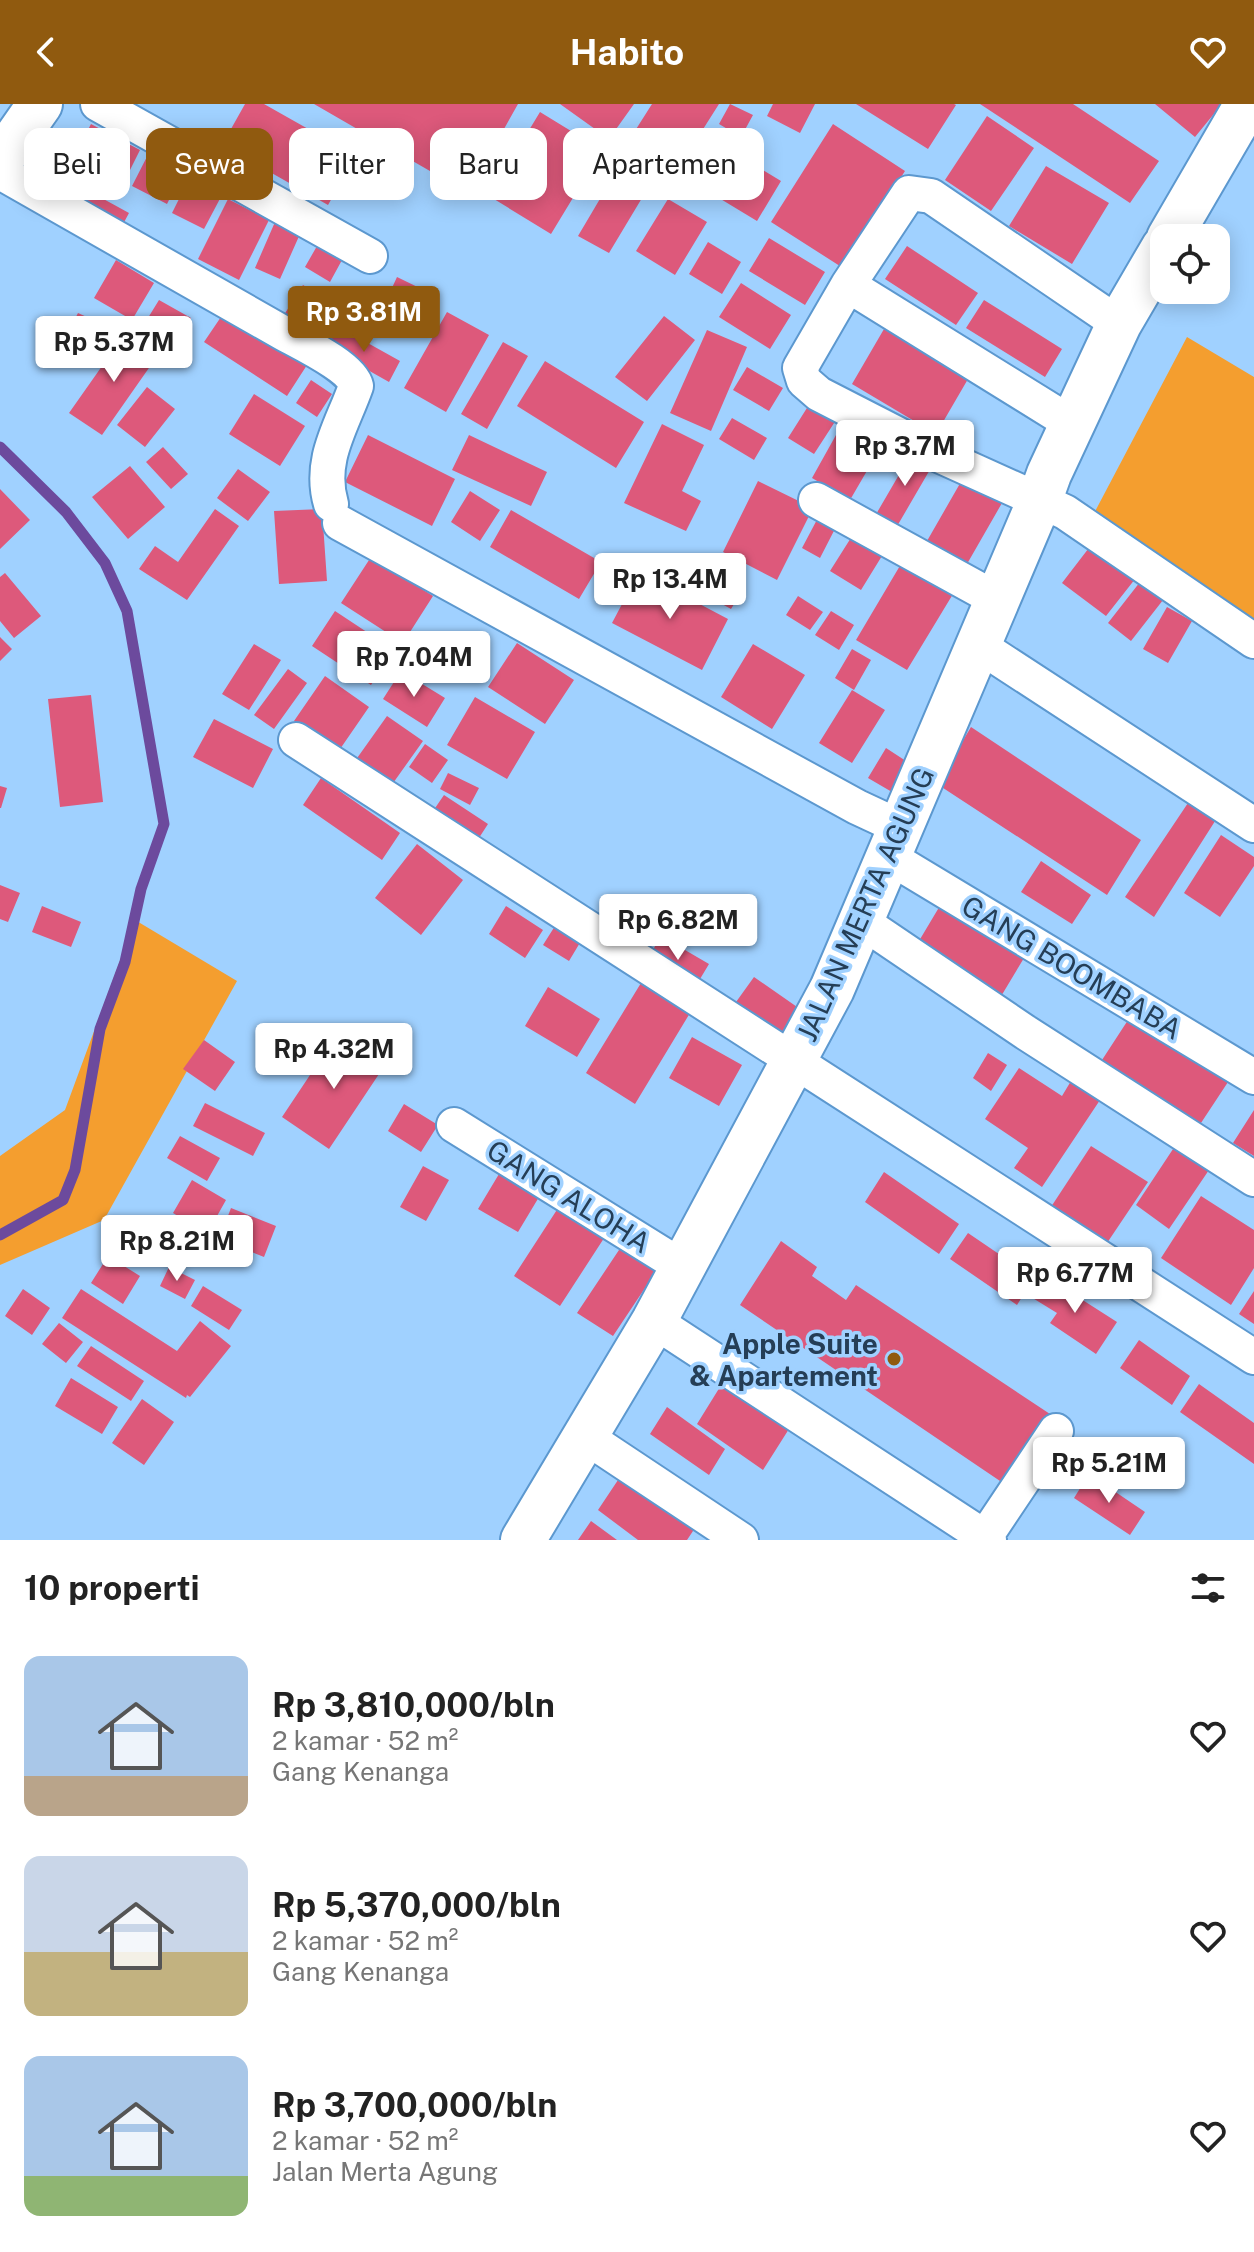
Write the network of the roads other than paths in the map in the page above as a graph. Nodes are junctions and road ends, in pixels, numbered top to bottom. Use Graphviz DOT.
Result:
graph roads {
  1 [pos="40,104"];
  2 [pos="98,104"];
  3 [pos="1247,104"];
  4 [pos="0,161"];
  5 [pos="0,172"];
  6 [pos="1177,224"];
  7 [pos="370,256"];
  8 [pos="1150,271"];
  9 [pos="848,285"];
  10 [pos="1119,324"];
  11 [pos="1074,425"];
  12 [pos="816,500"];
  13 [pos="1039,502"];
  14 [pos="998,600"];
  15 [pos="1254,641"];
  16 [pos="978,645"];
  17 [pos="296,740"];
  18 [pos="1254,825"];
  19 [pos="895,842"];
  20 [pos="861,921"];
  21 [pos="793,1060"];
  22 [pos="1254,1077"];
  23 [pos="454,1125"];
  24 [pos="1254,1179"];
  25 [pos="684,1268"];
  26 [pos="654,1321"];
  27 [pos="1254,1357"];
  28 [pos="1056,1431"];
  29 [pos="586,1437"];
  30 [pos="987,1538"];
  31 [pos="523,1540"];
  32 [pos="741,1540"];
  1 -- 4 [label="street"];
  2 -- 7 [label="street"];
  3 -- 6 [label="street"];
  5 -- 19 [label="street, GANG BOOMBABA"];
  8 -- 10 [label="street, JALAN MERTA AGUNG"];
  9 -- 10 [label="street"];
  9 -- 11 [label="street"];
  9 -- 13 [label="street"];
  10 -- 11 [label="street, JALAN MERTA AGUNG"];
  11 -- 13 [label="street, JALAN MERTA AGUNG"];
  12 -- 14 [label="street"];
  13 -- 14 [label="street, JALAN MERTA AGUNG"];
  13 -- 15 [label="street"];
  14 -- 16 [label="street, JALAN MERTA AGUNG"];
  16 -- 18 [label="street"];
  16 -- 19 [label="street, JALAN MERTA AGUNG"];
  17 -- 21 [label="street"];
  19 -- 20 [label="street, JALAN MERTA AGUNG"];
  19 -- 22 [label="street, GANG BOOMBABA"];
  20 -- 21 [label="street, JALAN MERTA AGUNG"];
  20 -- 24 [label="street"];
  21 -- 25 [label="street, JALAN MERTA AGUNG"];
  21 -- 27 [label="street"];
  23 -- 25 [label="street, GANG ALOHA"];
  25 -- 26 [label="street, JALAN MERTA AGUNG"];
  26 -- 29 [label="street, JALAN MERTA AGUNG"];
  26 -- 30 [label="street"];
  28 -- 30 [label="street"];
  29 -- 31 [label="street, JALAN MERTA AGUNG"];
  29 -- 32 [label="street"];
}
